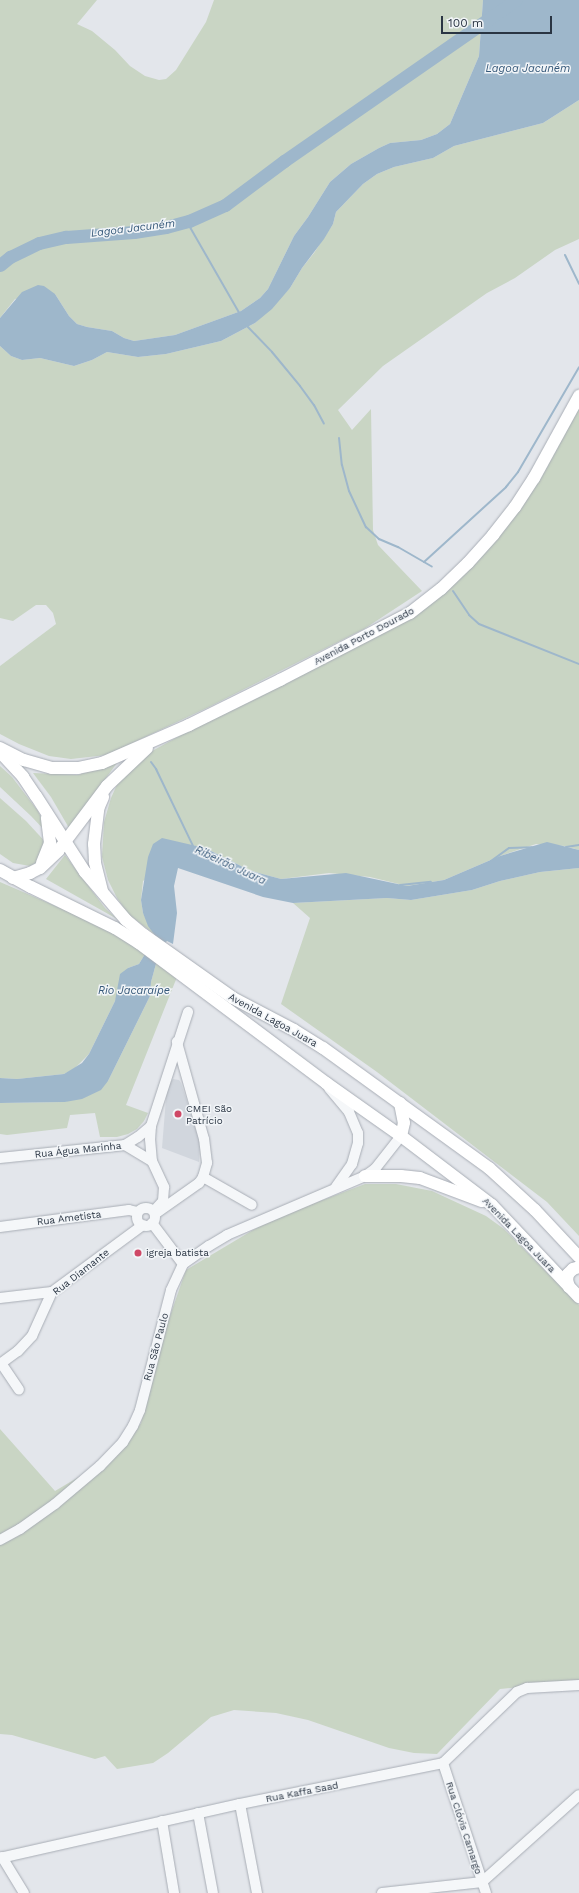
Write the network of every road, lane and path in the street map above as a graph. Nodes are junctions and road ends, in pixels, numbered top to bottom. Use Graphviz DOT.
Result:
graph roads {
  1 [pos="579,396"];
  2 [pos="158,740"];
  3 [pos="0,748"];
  4 [pos="0,752"];
  5 [pos="107,786"];
  6 [pos="45,810"];
  7 [pos="64,842"];
  8 [pos="40,868"];
  9 [pos="0,870"];
  10 [pos="12,878"];
  11 [pos="104,896"];
  12 [pos="142,939"];
  13 [pos="176,964"];
  14 [pos="188,1012"];
  15 [pos="177,1042"];
  16 [pos="168,1071"];
  17 [pos="186,1076"];
  18 [pos="326,1083"];
  19 [pos="400,1103"];
  20 [pos="151,1126"];
  21 [pos="401,1136"];
  22 [pos="125,1145"];
  23 [pos="0,1158"];
  24 [pos="152,1161"];
  25 [pos="365,1176"];
  26 [pos="203,1177"];
  27 [pos="164,1187"];
  28 [pos="336,1187"];
  29 [pos="187,1192"];
  30 [pos="252,1205"];
  31 [pos="492,1205"];
  32 [pos="138,1212"];
  33 [pos="151,1218"];
  34 [pos="0,1227"];
  35 [pos="579,1257"];
  36 [pos="183,1264"];
  37 [pos="579,1267"];
  38 [pos="569,1287"];
  39 [pos="52,1292"];
  40 [pos="579,1297"];
  41 [pos="0,1298"];
  42 [pos="1,1364"];
  43 [pos="19,1390"];
  44 [pos="0,1540"];
  45 [pos="579,1685"];
  46 [pos="443,1763"];
  47 [pos="579,1796"];
  48 [pos="240,1804"];
  49 [pos="198,1813"];
  50 [pos="162,1822"];
  51 [pos="1,1858"];
  52 [pos="482,1882"];
  53 [pos="24,1893"];
  54 [pos="174,1893"];
  55 [pos="213,1893"];
  56 [pos="257,1893"];
  57 [pos="382,1893"];
  58 [pos="486,1893"];
  1 -- 2 [label="main road, Avenida Porto Dourado"];
  2 -- 3 [label="main road"];
  2 -- 5 [label="main road"];
  4 -- 6 [label="main road, Avenida Lagoa Juara"];
  5 -- 7 [label="main road"];
  5 -- 11 [label="main road"];
  6 -- 7 [label="main road, Avenida Lagoa Juara"];
  6 -- 8 [label="main road"];
  7 -- 8 [label="main road"];
  7 -- 11 [label="main road, Avenida Lagoa Juara"];
  8 -- 10 [label="main road"];
  9 -- 10 [label="main road, Avenida Lagoa Juara"];
  10 -- 12 [label="main road, Avenida Lagoa Juara"];
  11 -- 12 [label="main road, Avenida Lagoa Juara"];
  12 -- 13 [label="main road, Avenida Lagoa Juara"];
  13 -- 18 [label="main road, Avenida Lagoa Juara"];
  13 -- 19 [label="main road, Avenida Lagoa Juara"];
  14 -- 15 [label="street"];
  15 -- 16 [label="street"];
  15 -- 17 [label="street"];
  16 -- 17 [label="street"];
  16 -- 20 [label="street"];
  17 -- 26 [label="street"];
  18 -- 21 [label="main road, Avenida Lagoa Juara"];
  18 -- 28 [label="street"];
  19 -- 21 [label="main road"];
  19 -- 35 [label="main road, Avenida Lagoa Juara"];
  20 -- 22 [label="street, Rua Água Marinha"];
  20 -- 24 [label="street"];
  21 -- 25 [label="street"];
  21 -- 31 [label="main road, Avenida Lagoa Juara"];
  22 -- 23 [label="street, Rua Água Marinha"];
  22 -- 24 [label="street"];
  24 -- 27 [label="street"];
  25 -- 28 [label="street"];
  25 -- 31 [label="main road"];
  26 -- 29 [label="street, Rua Diamante"];
  26 -- 30 [label="street"];
  27 -- 29 [label="street"];
  27 -- 33 [label="street"];
  28 -- 36 [label="street"];
  29 -- 33 [label="street, Rua Diamante"];
  31 -- 38 [label="main road, Avenida Lagoa Juara"];
  32 -- 33 [label="street, Rua Ametista"];
  32 -- 33 [label="street"];
  32 -- 34 [label="street, Rua Ametista"];
  33 -- 36 [label="street"];
  33 -- 39 [label="street, Rua Diamante"];
  36 -- 44 [label="street, Rua São Paulo"];
  37 -- 38 [label="main road"];
  38 -- 40 [label="main road, Avenida Lagoa Juara"];
  39 -- 41 [label="street"];
  39 -- 42 [label="street, Rua Diamante"];
  42 -- 43 [label="street"];
  45 -- 46 [label="street"];
  46 -- 48 [label="street, Rua Kaffa Saad"];
  46 -- 52 [label="street, Rua Clóvis Camargo"];
  47 -- 52 [label="street"];
  48 -- 49 [label="street, Rua Kaffa Saad"];
  48 -- 56 [label="street"];
  49 -- 50 [label="street, Rua Kaffa Saad"];
  49 -- 55 [label="street"];
  50 -- 51 [label="street, Rua Kaffa Saad"];
  50 -- 54 [label="street"];
  51 -- 53 [label="street"];
  52 -- 57 [label="street"];
  52 -- 58 [label="street, Rua Clóvis Camargo"];
}
